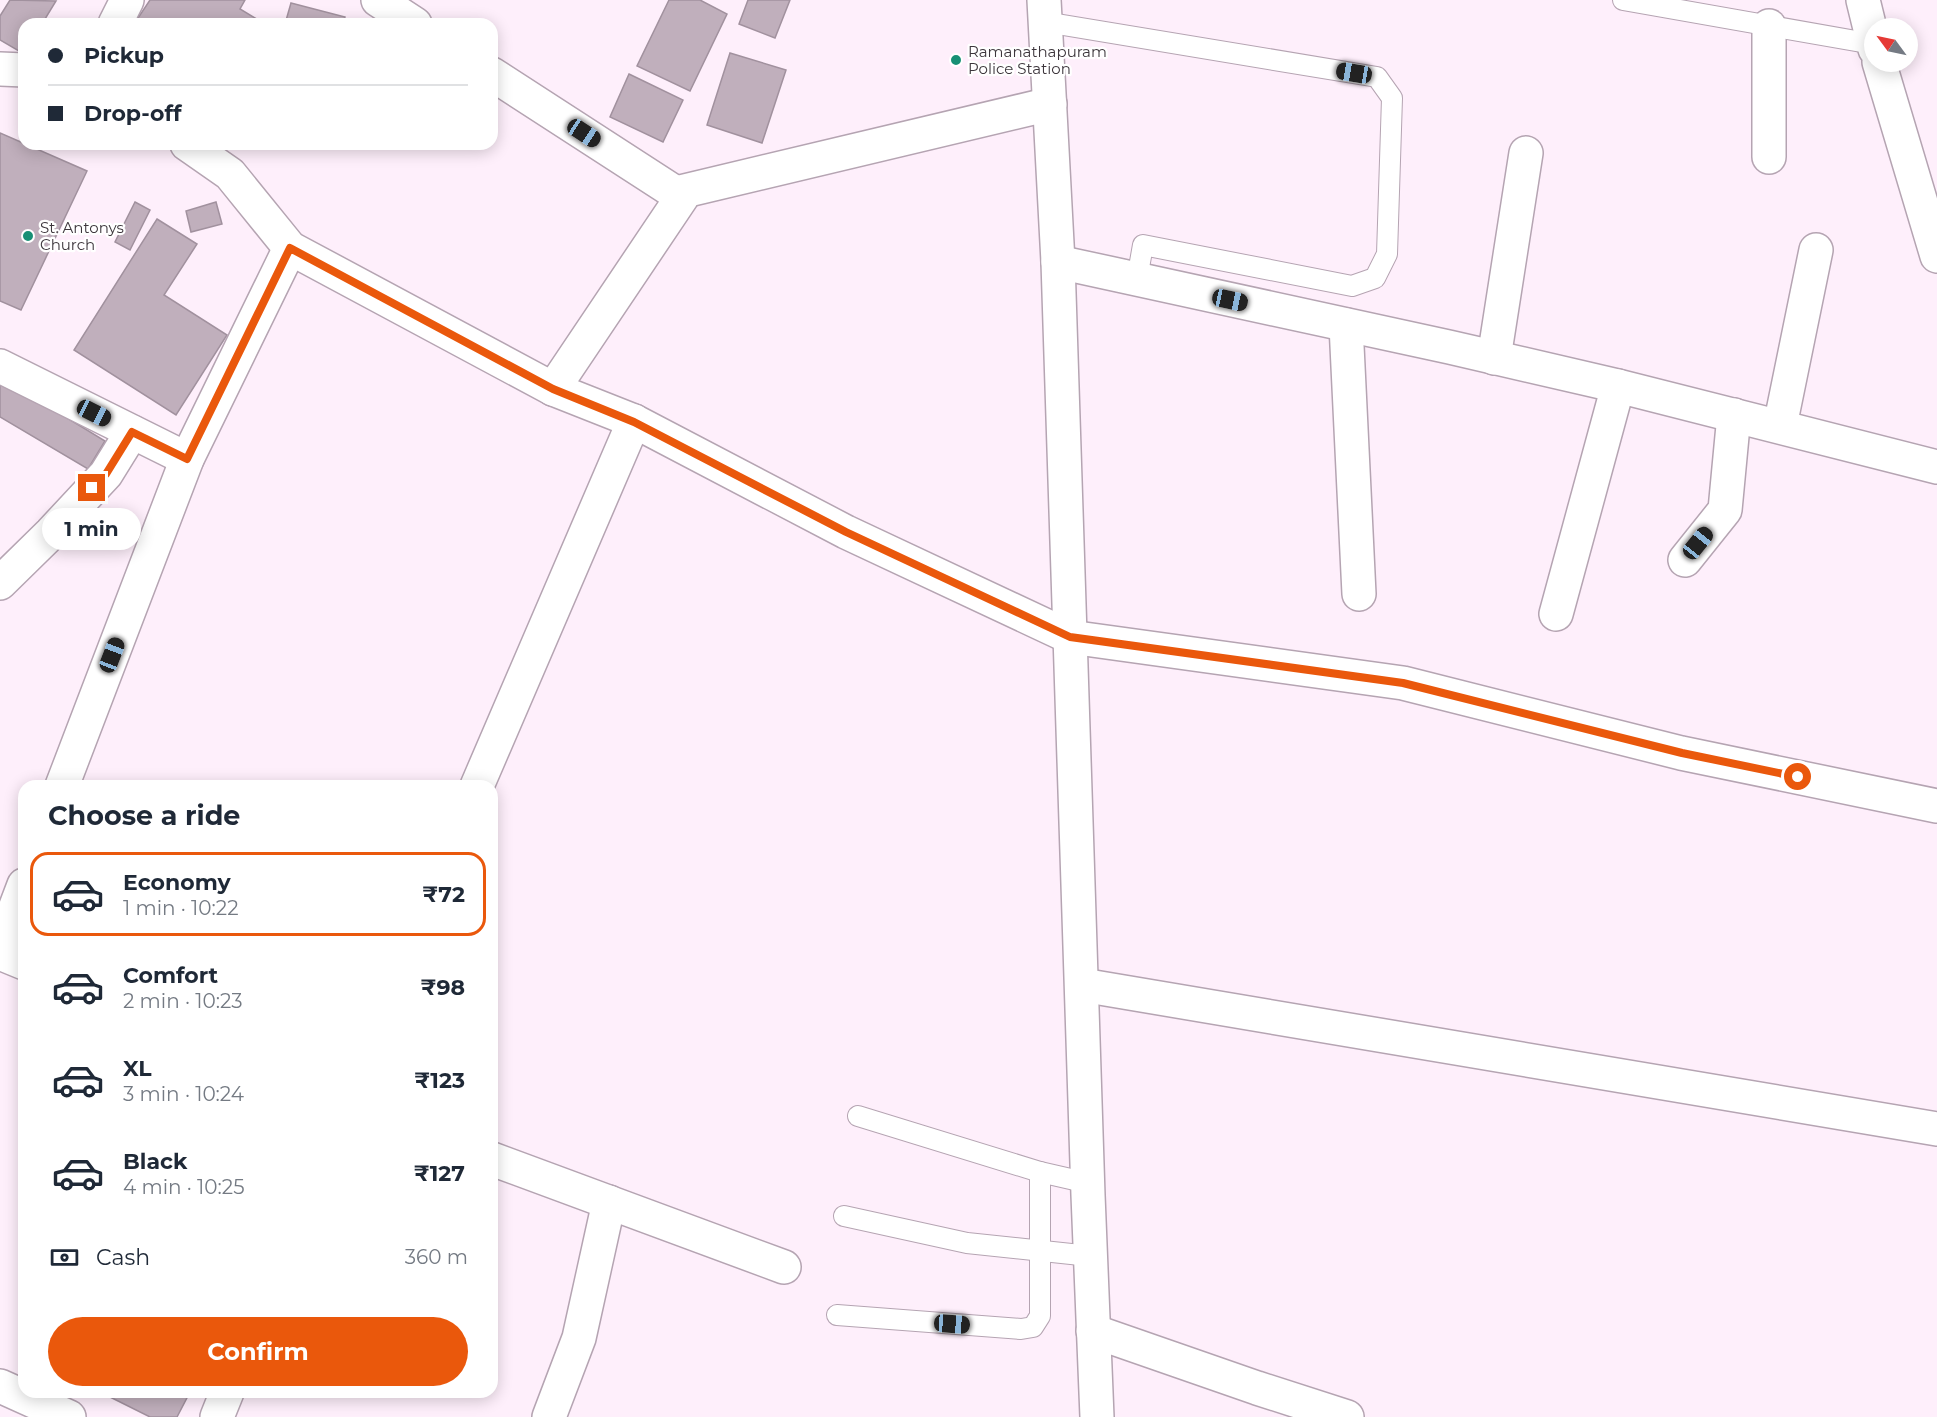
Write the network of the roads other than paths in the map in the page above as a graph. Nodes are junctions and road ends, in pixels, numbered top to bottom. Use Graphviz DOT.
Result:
graph roads {
  1 [pos="127,0"];
  2 [pos="378,0"];
  3 [pos="1623,0"];
  4 [pos="1863,0"];
  5 [pos="1045,11"];
  6 [pos="118,18"];
  7 [pos="406,18"];
  8 [pos="1868,18"];
  9 [pos="1769,26"];
  10 [pos="1864,49"];
  11 [pos="0,69"];
  12 [pos="18,70"];
  13 [pos="1882,72"];
  14 [pos="498,78"];
  15 [pos="1050,104"];
  16 [pos="196,150"];
  17 [pos="1526,153"];
  18 [pos="1769,157"];
  19 [pos="676,192"];
  20 [pos="290,248"];
  21 [pos="1816,250"];
  22 [pos="1937,256"];
  23 [pos="1058,262"];
  24 [pos="1137,279"];
  25 [pos="1346,325"];
  26 [pos="1494,358"];
  27 [pos="0,366"];
  28 [pos="1618,386"];
  29 [pos="553,389"];
  30 [pos="1734,415"];
  31 [pos="634,422"];
  32 [pos="1780,426"];
  33 [pos="132,432"];
  34 [pos="187,459"];
  35 [pos="1937,467"];
  36 [pos="1685,560"];
  37 [pos="0,583"];
  38 [pos="1359,594"];
  39 [pos="1556,614"];
  40 [pos="1070,637"];
  41 [pos="64,780"];
  42 [pos="480,780"];
  43 [pos="1937,806"];
  44 [pos="18,901"];
  45 [pos="0,950"];
  46 [pos="18,960"];
  47 [pos="1082,985"];
  48 [pos="858,1116"];
  49 [pos="1937,1129"];
  50 [pos="498,1161"];
  51 [pos="1040,1172"];
  52 [pos="1088,1183"];
  53 [pos="609,1202"];
  54 [pos="844,1216"];
  55 [pos="1040,1250"];
  56 [pos="1090,1256"];
  57 [pos="784,1267"];
  58 [pos="837,1315"];
  59 [pos="1093,1331"];
  60 [pos="0,1386"];
  61 [pos="18,1394"];
  62 [pos="27,1398"];
  63 [pos="225,1398"];
  64 [pos="69,1417"];
  65 [pos="217,1417"];
  66 [pos="549,1417"];
  67 [pos="1097,1417"];
  68 [pos="1347,1417"];
  1 -- 6 [label="street"];
  2 -- 7 [label="street"];
  3 -- 9 [label="lane"];
  4 -- 8 [label="street"];
  5 -- 15 [label="street"];
  5 -- 24 [label="lane"];
  9 -- 10 [label="lane"];
  9 -- 18 [label="street"];
  11 -- 12 [label="street"];
  13 -- 22 [label="street"];
  14 -- 19 [label="street"];
  15 -- 19 [label="street"];
  15 -- 23 [label="street"];
  16 -- 20 [label="street"];
  17 -- 26 [label="street"];
  19 -- 29 [label="street"];
  20 -- 29 [label="street"];
  20 -- 34 [label="street"];
  21 -- 32 [label="street"];
  23 -- 24 [label="street"];
  23 -- 40 [label="street"];
  24 -- 25 [label="street"];
  25 -- 26 [label="street"];
  25 -- 38 [label="street"];
  26 -- 28 [label="street"];
  27 -- 33 [label="street"];
  28 -- 30 [label="street"];
  28 -- 39 [label="street"];
  29 -- 31 [label="street"];
  30 -- 32 [label="street"];
  30 -- 36 [label="street"];
  31 -- 40 [label="street"];
  31 -- 42 [label="street"];
  32 -- 35 [label="street"];
  33 -- 34 [label="street"];
  33 -- 37 [label="street"];
  34 -- 41 [label="street"];
  40 -- 43 [label="street"];
  40 -- 47 [label="street"];
  44 -- 45 [label="street"];
  45 -- 46 [label="street"];
  47 -- 49 [label="street"];
  47 -- 52 [label="street"];
  48 -- 51 [label="lane"];
  50 -- 53 [label="street"];
  51 -- 52 [label="lane"];
  51 -- 55 [label="lane"];
  52 -- 56 [label="street"];
  53 -- 57 [label="street"];
  53 -- 66 [label="street"];
  54 -- 55 [label="lane"];
  55 -- 56 [label="lane"];
  55 -- 58 [label="lane"];
  56 -- 59 [label="street"];
  59 -- 67 [label="street"];
  59 -- 68 [label="street"];
  60 -- 61 [label="street"];
  62 -- 64 [label="street"];
  63 -- 65 [label="street"];
}
